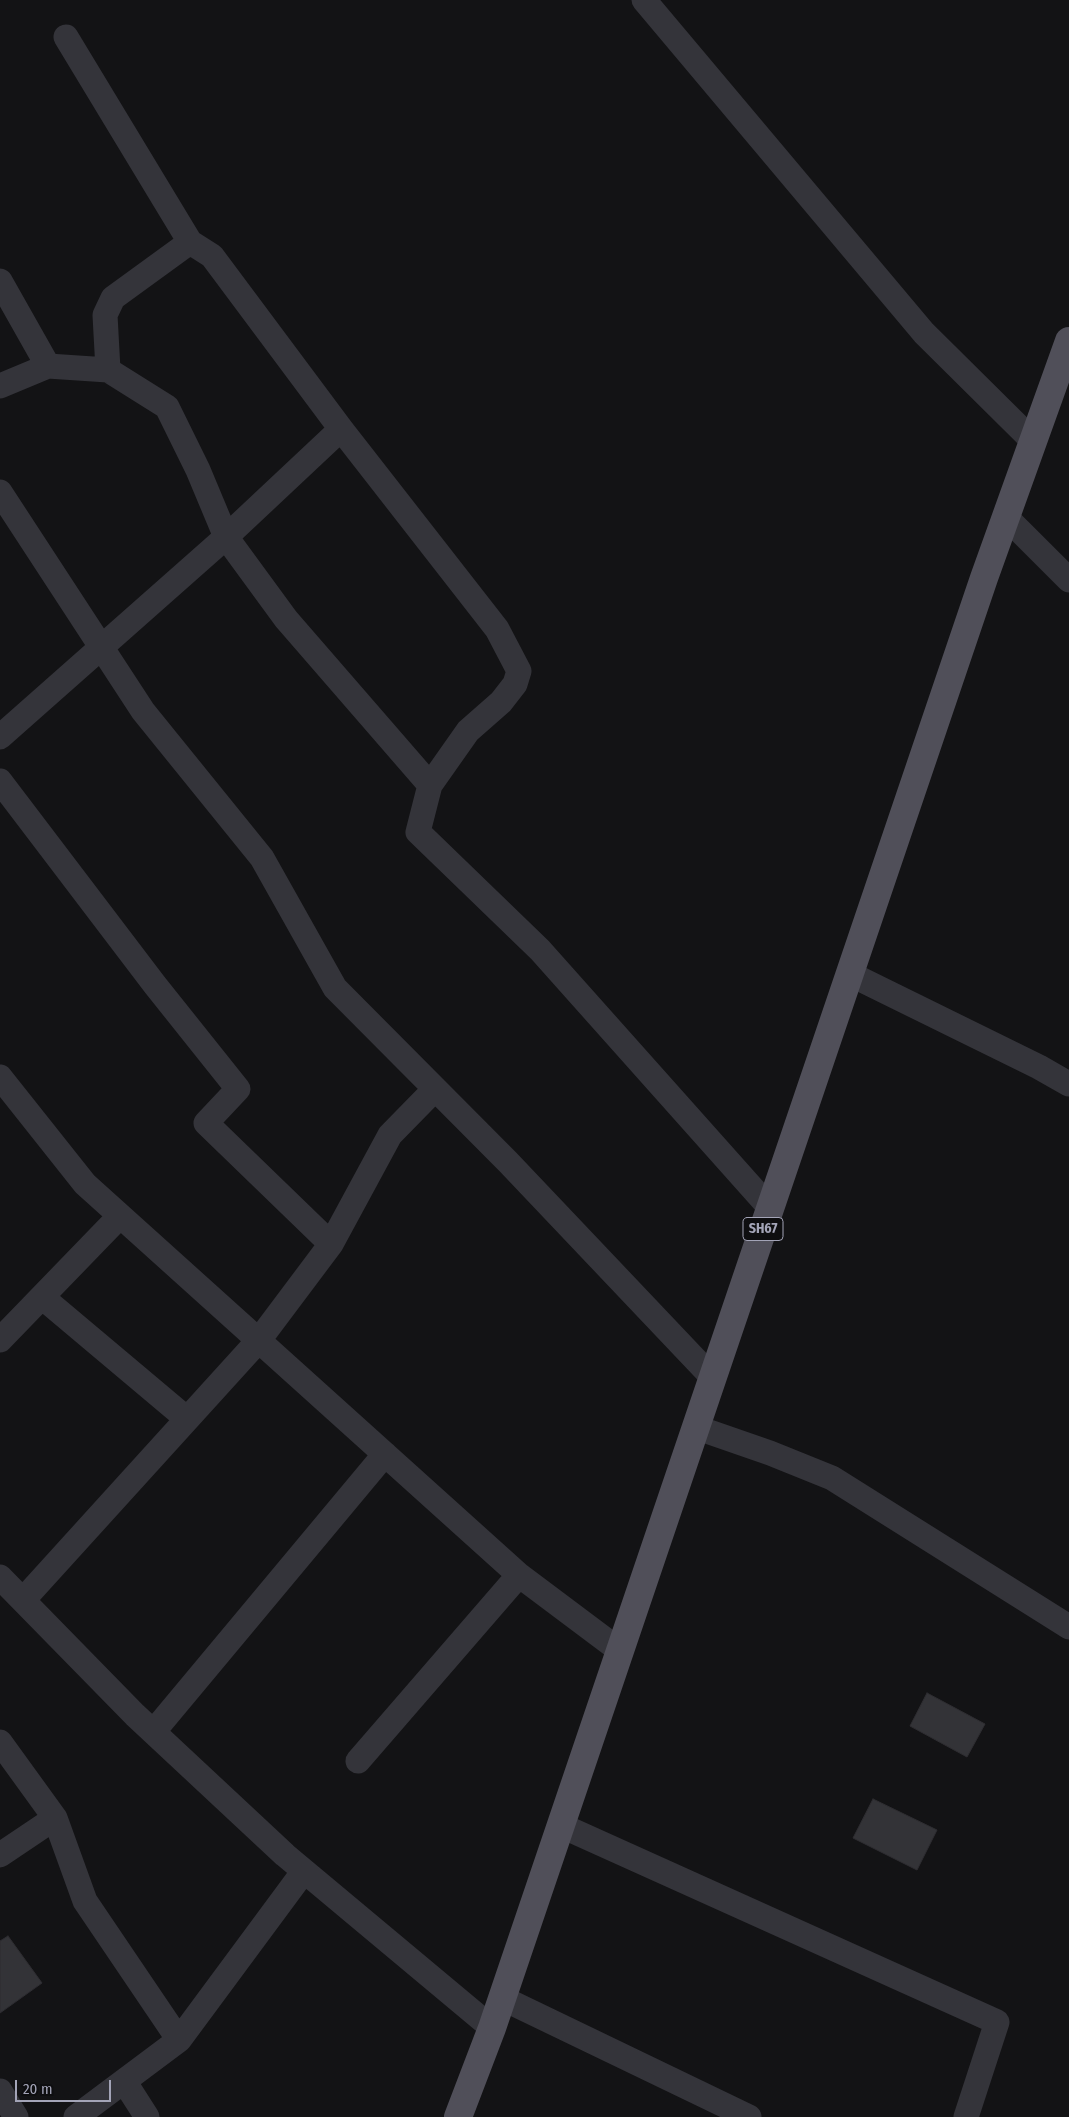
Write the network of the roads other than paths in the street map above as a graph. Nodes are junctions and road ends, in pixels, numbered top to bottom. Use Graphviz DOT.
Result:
graph roads {
  1 [pos="644,0"];
  2 [pos="66,37"];
  3 [pos="190,242"];
  4 [pos="0,281"];
  5 [pos="1069,341"];
  6 [pos="48,366"];
  7 [pos="108,370"];
  8 [pos="0,386"];
  9 [pos="340,429"];
  10 [pos="1033,441"];
  11 [pos="0,492"];
  12 [pos="1006,517"];
  13 [pos="226,537"];
  14 [pos="1069,580"];
  15 [pos="102,647"];
  16 [pos="0,737"];
  17 [pos="0,781"];
  18 [pos="430,785"];
  19 [pos="850,974"];
  20 [pos="0,1077"];
  21 [pos="1069,1084"];
  22 [pos="435,1090"];
  23 [pos="770,1208"];
  24 [pos="120,1216"];
  25 [pos="331,1244"];
  26 [pos="42,1297"];
  27 [pos="0,1340"];
  28 [pos="259,1340"];
  29 [pos="712,1377"];
  30 [pos="187,1419"];
  31 [pos="695,1427"];
  32 [pos="385,1454"];
  33 [pos="519,1575"];
  34 [pos="0,1577"];
  35 [pos="23,1600"];
  36 [pos="1069,1627"];
  37 [pos="619,1650"];
  38 [pos="154,1732"];
  39 [pos="0,1742"];
  40 [pos="358,1760"];
  41 [pos="54,1818"];
  42 [pos="560,1825"];
  43 [pos="0,1855"];
  44 [pos="304,1871"];
  45 [pos="502,1998"];
  46 [pos="492,2028"];
  47 [pos="179,2040"];
  48 [pos="124,2081"];
  49 [pos="0,2092"];
  50 [pos="16,2117"];
  51 [pos="76,2117"];
  52 [pos="148,2117"];
  53 [pos="458,2117"];
  54 [pos="749,2117"];
  55 [pos="966,2117"];
  1 -- 10 [label="street"];
  2 -- 3 [label="street"];
  3 -- 7 [label="street"];
  3 -- 9 [label="street"];
  4 -- 6 [label="street"];
  5 -- 10 [label="main road, SH67"];
  6 -- 7 [label="street"];
  6 -- 8 [label="street"];
  7 -- 13 [label="street"];
  9 -- 13 [label="street"];
  9 -- 18 [label="street"];
  10 -- 12 [label="main road, SH67"];
  11 -- 15 [label="street"];
  12 -- 14 [label="street"];
  12 -- 19 [label="main road, SH67"];
  13 -- 15 [label="street"];
  13 -- 18 [label="street"];
  15 -- 16 [label="street"];
  15 -- 22 [label="street"];
  17 -- 25 [label="street"];
  18 -- 23 [label="street"];
  19 -- 21 [label="street"];
  19 -- 23 [label="main road, SH67"];
  20 -- 24 [label="street"];
  22 -- 25 [label="street"];
  22 -- 29 [label="street"];
  23 -- 29 [label="main road, SH67"];
  24 -- 26 [label="street"];
  24 -- 28 [label="street"];
  25 -- 28 [label="street"];
  26 -- 27 [label="street"];
  26 -- 30 [label="street"];
  28 -- 30 [label="street"];
  28 -- 32 [label="street"];
  29 -- 31 [label="main road, SH67"];
  30 -- 35 [label="street"];
  31 -- 36 [label="street"];
  31 -- 37 [label="main road, SH67"];
  32 -- 33 [label="street"];
  32 -- 38 [label="street"];
  33 -- 37 [label="street"];
  33 -- 40 [label="street"];
  34 -- 35 [label="street"];
  35 -- 38 [label="street"];
  37 -- 42 [label="main road, SH67"];
  38 -- 44 [label="street"];
  39 -- 41 [label="street"];
  41 -- 43 [label="street"];
  41 -- 47 [label="street"];
  42 -- 45 [label="main road, SH67"];
  42 -- 55 [label="street"];
  44 -- 46 [label="street"];
  44 -- 47 [label="street"];
  45 -- 46 [label="main road, SH67"];
  45 -- 54 [label="street"];
  46 -- 53 [label="main road, SH67"];
  47 -- 48 [label="street"];
  48 -- 51 [label="street"];
  48 -- 52 [label="street"];
  49 -- 50 [label="street"];
}
